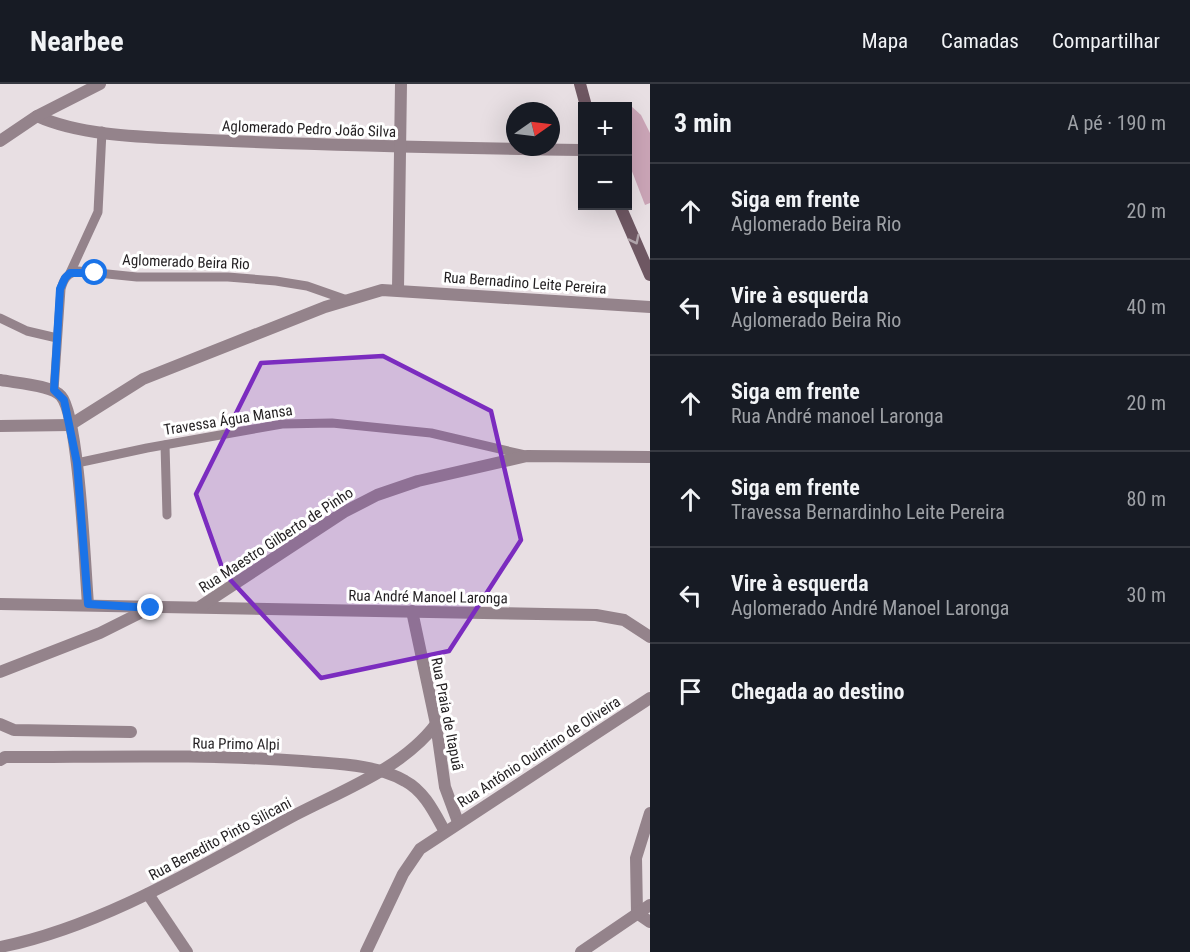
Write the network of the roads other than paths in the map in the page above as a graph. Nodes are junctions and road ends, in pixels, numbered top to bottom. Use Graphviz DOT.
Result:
graph roads {
  1 [pos="100,84"];
  2 [pos="401,84"];
  3 [pos="580,84"];
  4 [pos="585,102"];
  5 [pos="37,116"];
  6 [pos="102,131"];
  7 [pos="0,141"];
  8 [pos="398,147"];
  9 [pos="578,150"];
  10 [pos="622,210"];
  11 [pos="70,273"];
  12 [pos="650,275"];
  13 [pos="398,289"];
  14 [pos="347,300"];
  15 [pos="650,307"];
  16 [pos="0,318"];
  17 [pos="57,338"];
  18 [pos="0,380"];
  19 [pos="54,390"];
  20 [pos="70,425"];
  21 [pos="0,426"];
  22 [pos="165,445"];
  23 [pos="527,456"];
  24 [pos="650,457"];
  25 [pos="77,463"];
  26 [pos="166,515"];
  27 [pos="0,604"];
  28 [pos="88,604"];
  29 [pos="201,606"];
  30 [pos="151,608"];
  31 [pos="412,611"];
  32 [pos="650,637"];
  33 [pos="0,672"];
  34 [pos="650,698"];
  35 [pos="0,724"];
  36 [pos="436,724"];
  37 [pos="131,732"];
  38 [pos="0,760"];
  39 [pos="378,771"];
  40 [pos="650,813"];
  41 [pos="458,822"];
  42 [pos="444,830"];
  43 [pos="148,894"];
  44 [pos="650,905"];
  45 [pos="637,913"];
  46 [pos="650,922"];
  47 [pos="32,940"];
  48 [pos="0,947"];
  49 [pos="25,952"];
  50 [pos="187,952"];
  51 [pos="366,952"];
  52 [pos="581,952"];
  1 -- 5 [label="street"];
  2 -- 8 [label="street"];
  3 -- 4 [label="main road"];
  5 -- 6 [label="street, Aglomerado Pedro João Silva"];
  5 -- 7 [label="street"];
  6 -- 8 [label="street, Aglomerado Pedro João Silva"];
  6 -- 11 [label="lane"];
  8 -- 9 [label="street, Aglomerado Pedro João Silva"];
  8 -- 13 [label="street"];
  10 -- 12 [label="main road, one-way"];
  11 -- 14 [label="lane, Aglomerado Beira Rio"];
  11 -- 17 [label="lane"];
  13 -- 14 [label="street"];
  13 -- 15 [label="street, Rua Bernadino Leite Pereira"];
  14 -- 20 [label="street"];
  16 -- 17 [label="lane"];
  17 -- 19 [label="lane"];
  18 -- 19 [label="street"];
  19 -- 20 [label="street"];
  20 -- 21 [label="street"];
  20 -- 25 [label="street"];
  22 -- 23 [label="lane, Travessa Água Mansa"];
  22 -- 25 [label="lane, Travessa Água Mansa"];
  22 -- 26 [label="lane"];
  23 -- 24 [label="street, Rua Maestro Gilberto de Pinho"];
  23 -- 29 [label="street, Rua Maestro Gilberto de Pinho"];
  25 -- 28 [label="street"];
  27 -- 28 [label="street, Rua André Manoel Laronga"];
  28 -- 30 [label="street, Rua André Manoel Laronga"];
  29 -- 30 [label="street, Rua André Manoel Laronga"];
  29 -- 31 [label="street, Rua André Manoel Laronga"];
  30 -- 33 [label="street"];
  31 -- 32 [label="street, Rua André Manoel Laronga"];
  31 -- 36 [label="street, Rua Praia de Itapuã"];
  34 -- 41 [label="street, Rua Antônio Ouintino de Oliveira"];
  35 -- 37 [label="street"];
  36 -- 39 [label="street, Rua Benedito Pinto Silicani"];
  36 -- 41 [label="street, Rua Praia de Itapuã"];
  38 -- 39 [label="street, Rua Primo Alpi"];
  39 -- 42 [label="street, Rua Primo Alpi"];
  39 -- 43 [label="street, Rua Benedito Pinto Silicani"];
  40 -- 45 [label="street"];
  41 -- 42 [label="street, Rua Antônio Ouintino de Oliveira"];
  42 -- 51 [label="street"];
  43 -- 47 [label="street, Rua Benedito Pinto Silicani"];
  43 -- 50 [label="street"];
  44 -- 45 [label="street"];
  45 -- 46 [label="street"];
  45 -- 52 [label="street"];
  47 -- 48 [label="street, Rua Benedito Pinto Silicani"];
  47 -- 49 [label="street"];
}
